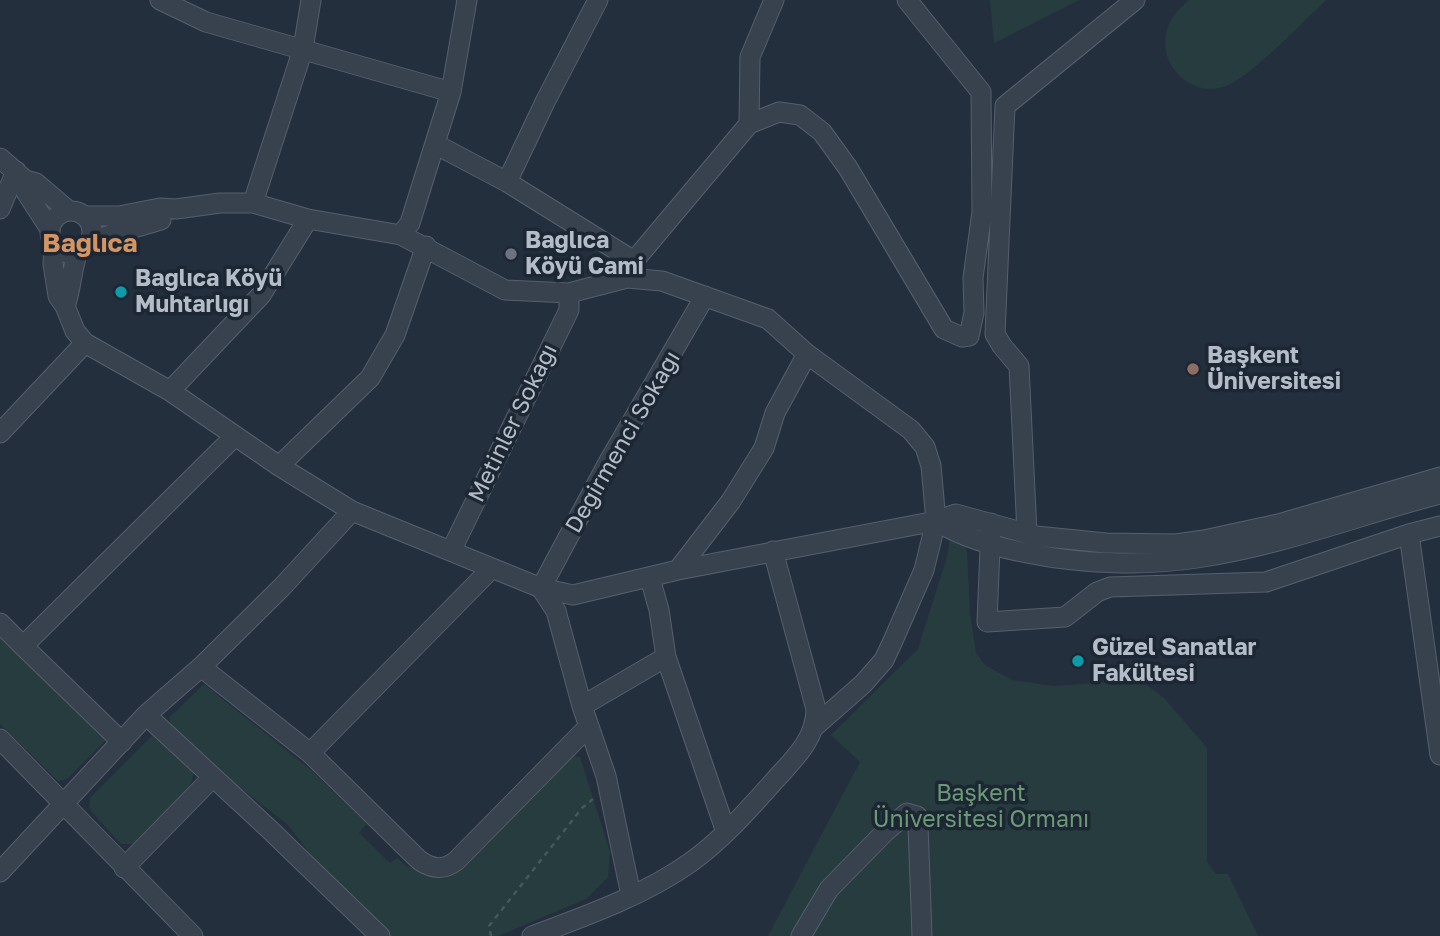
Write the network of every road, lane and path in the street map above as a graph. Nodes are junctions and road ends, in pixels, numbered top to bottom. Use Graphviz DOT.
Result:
graph roads {
  1 [pos="160,0"];
  2 [pos="312,0"];
  3 [pos="467,0"];
  4 [pos="598,0"];
  5 [pos="774,0"];
  6 [pos="907,0"];
  7 [pos="1135,0"];
  8 [pos="303,49"];
  9 [pos="451,92"];
  10 [pos="749,124"];
  11 [pos="435,144"];
  12 [pos="0,158"];
  13 [pos="20,175"];
  14 [pos="507,182"];
  15 [pos="253,203"];
  16 [pos="0,209"];
  17 [pos="176,209"];
  18 [pos="77,214"];
  19 [pos="308,219"];
  20 [pos="401,235"];
  21 [pos="52,237"];
  22 [pos="84,246"];
  23 [pos="426,246"];
  24 [pos="630,270"];
  25 [pos="569,293"];
  26 [pos="705,296"];
  27 [pos="65,306"];
  28 [pos="85,343"];
  29 [pos="807,354"];
  30 [pos="170,391"];
  31 [pos="0,433"];
  32 [pos="235,436"];
  33 [pos="279,466"];
  34 [pos="1440,477"];
  35 [pos="1440,494"];
  36 [pos="352,511"];
  37 [pos="936,521"];
  38 [pos="991,523"];
  39 [pos="1440,526"];
  40 [pos="1027,533"];
  41 [pos="1409,534"];
  42 [pos="990,543"];
  43 [pos="451,551"];
  44 [pos="773,551"];
  45 [pos="492,568"];
  46 [pos="678,570"];
  47 [pos="650,578"];
  48 [pos="541,588"];
  49 [pos="0,623"];
  50 [pos="23,646"];
  51 [pos="666,656"];
  52 [pos="201,667"];
  53 [pos="582,706"];
  54 [pos="146,715"];
  55 [pos="589,726"];
  56 [pos="814,727"];
  57 [pos="0,739"];
  58 [pos="122,742"];
  59 [pos="310,753"];
  60 [pos="1440,755"];
  61 [pos="212,778"];
  62 [pos="608,786"];
  63 [pos="64,803"];
  64 [pos="726,832"];
  65 [pos="124,868"];
  66 [pos="0,872"];
  67 [pos="631,895"];
  68 [pos="585,915"];
  69 [pos="192,936"];
  70 [pos="380,936"];
  71 [pos="491,936"];
  72 [pos="532,936"];
  73 [pos="574,936"];
  74 [pos="801,936"];
  75 [pos="922,936"];
  1 -- 8 [label="street"];
  2 -- 8 [label="street"];
  3 -- 9 [label="street"];
  4 -- 14 [label="street"];
  5 -- 10 [label="street"];
  6 -- 10 [label="street"];
  7 -- 40 [label="street"];
  8 -- 9 [label="street"];
  8 -- 15 [label="street"];
  9 -- 11 [label="street"];
  10 -- 24 [label="street"];
  11 -- 14 [label="street"];
  11 -- 20 [label="street"];
  12 -- 13 [label="street"];
  13 -- 16 [label="street"];
  13 -- 18 [label="street"];
  13 -- 21 [label="street"];
  14 -- 24 [label="street"];
  15 -- 17 [label="street"];
  15 -- 19 [label="street"];
  17 -- 18 [label="street"];
  17 -- 22 [label="street"];
  18 -- 21 [label="street"];
  18 -- 22 [label="street"];
  19 -- 20 [label="street"];
  19 -- 30 [label="street"];
  20 -- 23 [label="street"];
  21 -- 22 [label="street"];
  21 -- 27 [label="street"];
  22 -- 27 [label="street"];
  23 -- 25 [label="street"];
  23 -- 33 [label="street"];
  24 -- 25 [label="street"];
  24 -- 26 [label="street"];
  25 -- 43 [label="street, Metinler Sokağı"];
  26 -- 29 [label="street"];
  26 -- 48 [label="street, Degirmenci Sokağı"];
  27 -- 28 [label="street"];
  28 -- 30 [label="street"];
  28 -- 31 [label="street"];
  29 -- 37 [label="street"];
  29 -- 46 [label="street"];
  30 -- 32 [label="street"];
  32 -- 33 [label="street"];
  32 -- 50 [label="street"];
  33 -- 36 [label="street"];
  34 -- 40 [label="street"];
  35 -- 42 [label="street"];
  36 -- 43 [label="street"];
  36 -- 52 [label="street"];
  37 -- 38 [label="street"];
  37 -- 42 [label="street"];
  37 -- 44 [label="street"];
  37 -- 56 [label="street"];
  38 -- 40 [label="street"];
  38 -- 42 [label="street"];
  39 -- 41 [label="street"];
  41 -- 42 [label="street"];
  41 -- 60 [label="street"];
  43 -- 45 [label="street"];
  44 -- 46 [label="street"];
  44 -- 56 [label="street"];
  45 -- 48 [label="street"];
  45 -- 59 [label="street"];
  46 -- 47 [label="street"];
  47 -- 48 [label="street"];
  47 -- 51 [label="street"];
  48 -- 53 [label="street"];
  49 -- 50 [label="street"];
  50 -- 58 [label="street"];
  51 -- 53 [label="street"];
  51 -- 64 [label="street"];
  52 -- 54 [label="street"];
  52 -- 59 [label="street"];
  53 -- 55 [label="street"];
  54 -- 58 [label="street"];
  54 -- 61 [label="street"];
  55 -- 59 [label="street"];
  55 -- 62 [label="street"];
  56 -- 64 [label="street"];
  57 -- 63 [label="street"];
  58 -- 63 [label="street"];
  61 -- 65 [label="street"];
  61 -- 70 [label="street"];
  62 -- 67 [label="street"];
  62 -- 71 [label="path"];
  63 -- 65 [label="street"];
  63 -- 66 [label="street"];
  64 -- 67 [label="street"];
  65 -- 69 [label="street"];
  67 -- 68 [label="street"];
  68 -- 72 [label="street"];
  68 -- 73 [label="street"];
  74 -- 75 [label="street"];
}
